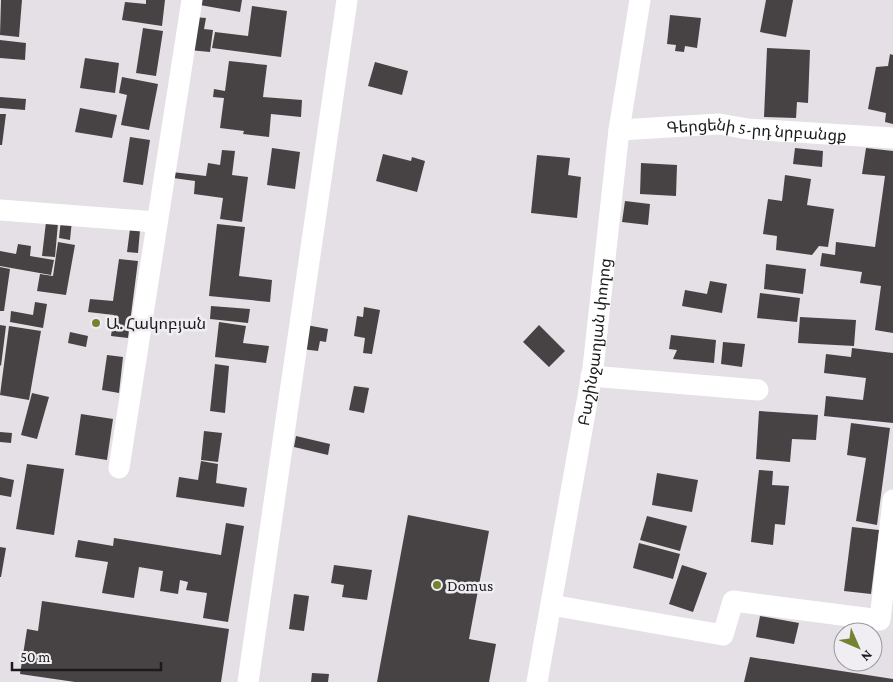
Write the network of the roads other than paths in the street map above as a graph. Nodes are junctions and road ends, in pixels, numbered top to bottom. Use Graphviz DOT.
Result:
graph roads {
  1 [pos="192,0"];
  2 [pos="347,0"];
  3 [pos="640,0"];
  4 [pos="619,130"];
  5 [pos="893,138"];
  6 [pos="0,210"];
  7 [pos="156,222"];
  8 [pos="591,376"];
  9 [pos="758,390"];
  10 [pos="119,468"];
  11 [pos="893,500"];
  12 [pos="551,605"];
  13 [pos="248,682"];
  14 [pos="537,682"];
  1 -- 7 [label="street"];
  2 -- 13 [label="street"];
  3 -- 4 [label="street, Բաշինջաղյան փողոց"];
  4 -- 5 [label="street, Գերցենի 5-րդ նրբանցք"];
  4 -- 8 [label="street, Բաշինջաղյան փողոց"];
  6 -- 7 [label="street"];
  7 -- 10 [label="street"];
  8 -- 9 [label="street"];
  8 -- 12 [label="street, Բաշինջաղյան փողոց"];
  11 -- 12 [label="street"];
  12 -- 14 [label="street, Բաշինջաղյան փողոց"];
}
